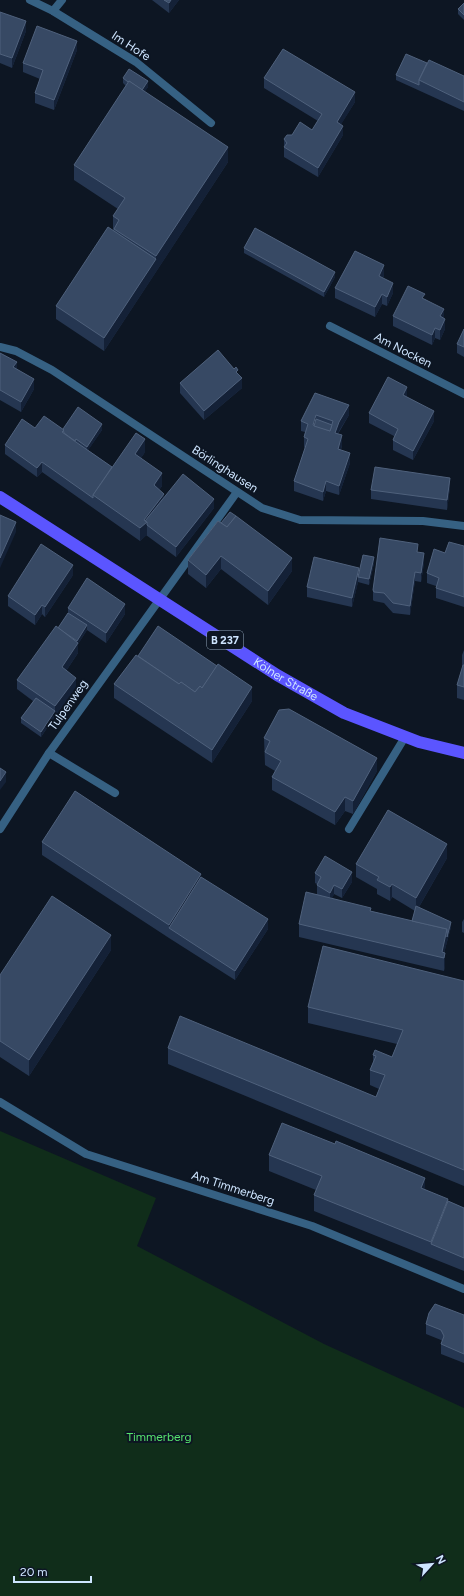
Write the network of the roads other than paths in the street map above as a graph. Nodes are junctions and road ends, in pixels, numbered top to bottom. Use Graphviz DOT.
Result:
graph roads {
  1 [pos="30,0"];
  2 [pos="62,0"];
  3 [pos="53,11"];
  4 [pos="211,123"];
  5 [pos="330,326"];
  6 [pos="0,347"];
  7 [pos="464,394"];
  8 [pos="237,492"];
  9 [pos="0,497"];
  10 [pos="464,526"];
  11 [pos="159,598"];
  12 [pos="405,737"];
  13 [pos="49,753"];
  14 [pos="464,753"];
  15 [pos="115,793"];
  16 [pos="0,829"];
  17 [pos="349,830"];
  18 [pos="0,1102"];
  19 [pos="464,1289"];
  1 -- 3 [label="street, Im Hofe"];
  2 -- 3 [label="street"];
  3 -- 4 [label="street, Im Hofe"];
  5 -- 7 [label="street, Am Nocken"];
  6 -- 8 [label="street, Börlinghausen"];
  8 -- 10 [label="street, Börlinghausen"];
  8 -- 11 [label="street, Tulpenweg"];
  9 -- 11 [label="main road, Kölner Straße / B 237"];
  11 -- 12 [label="main road, Kölner Straße / B 237"];
  11 -- 13 [label="street, Tulpenweg"];
  12 -- 14 [label="main road, Kölner Straße / B 237"];
  12 -- 17 [label="street"];
  13 -- 15 [label="street"];
  13 -- 16 [label="street, Tulpenweg"];
  18 -- 19 [label="street, Am Timmerberg"];
}
